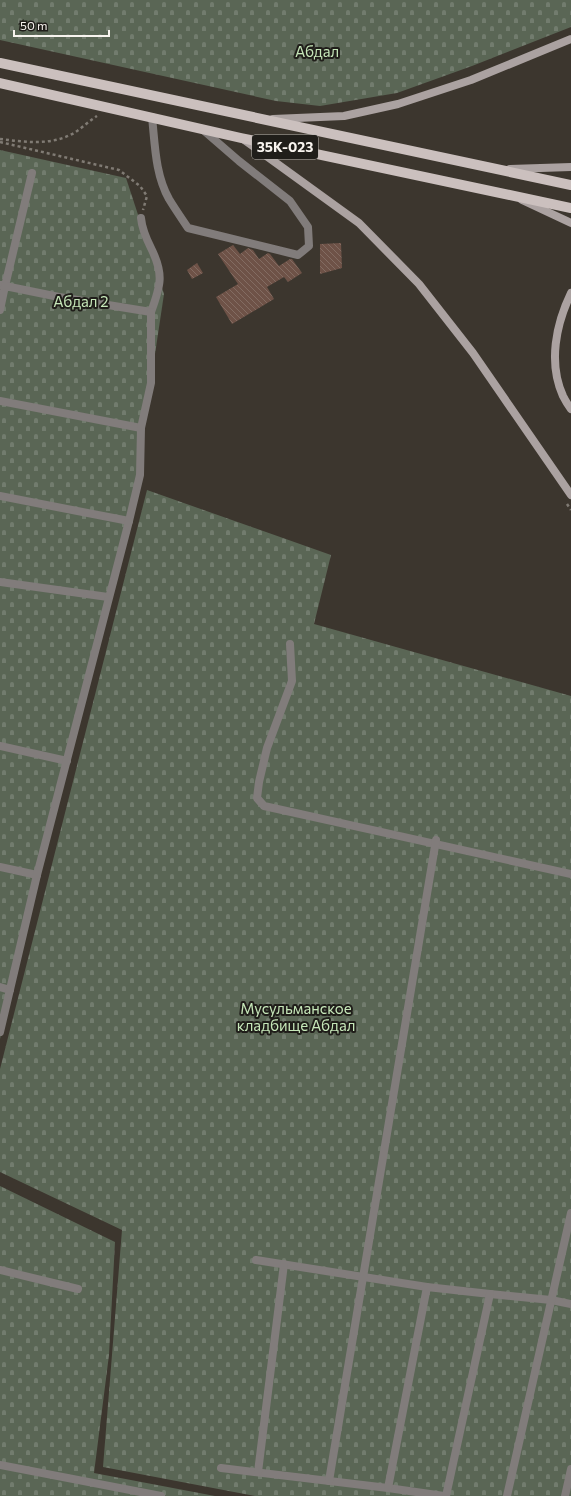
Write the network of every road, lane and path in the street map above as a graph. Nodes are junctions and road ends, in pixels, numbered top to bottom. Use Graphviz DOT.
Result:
graph roads {
  1 [pos="571,39"];
  2 [pos="0,62"];
  3 [pos="0,83"];
  4 [pos="108,107"];
  5 [pos="152,116"];
  6 [pos="263,119"];
  7 [pos="201,128"];
  8 [pos="241,138"];
  9 [pos="0,140"];
  10 [pos="571,167"];
  11 [pos="498,170"];
  12 [pos="32,172"];
  13 [pos="571,185"];
  14 [pos="512,196"];
  15 [pos="571,208"];
  16 [pos="141,218"];
  17 [pos="571,223"];
  18 [pos="2,286"];
  19 [pos="571,293"];
  20 [pos="0,310"];
  21 [pos="152,312"];
  22 [pos="0,401"];
  23 [pos="571,409"];
  24 [pos="142,428"];
  25 [pos="571,494"];
  26 [pos="0,496"];
  27 [pos="566,504"];
  28 [pos="571,510"];
  29 [pos="129,521"];
  30 [pos="0,582"];
  31 [pos="108,597"];
  32 [pos="290,644"];
  33 [pos="0,746"];
  34 [pos="67,761"];
  35 [pos="436,842"];
  36 [pos="0,867"];
  37 [pos="571,874"];
  38 [pos="37,875"];
  39 [pos="0,987"];
  40 [pos="10,990"];
  41 [pos="0,1032"];
  42 [pos="571,1213"];
  43 [pos="256,1260"];
  44 [pos="284,1264"];
  45 [pos="0,1270"];
  46 [pos="364,1277"];
  47 [pos="427,1287"];
  48 [pos="78,1289"];
  49 [pos="490,1294"];
  50 [pos="551,1300"];
  51 [pos="571,1304"];
  52 [pos="0,1465"];
  53 [pos="221,1468"];
  54 [pos="571,1469"];
  55 [pos="258,1472"];
  56 [pos="329,1481"];
  57 [pos="388,1488"];
  58 [pos="161,1496"];
  59 [pos="445,1496"];
  60 [pos="507,1496"];
  61 [pos="564,1496"];
  1 -- 6 [label="main road"];
  2 -- 6 [label="main road, 35К-023"];
  3 -- 4 [label="main road, 35К-023"];
  4 -- 5 [label="main road, 35К-023"];
  4 -- 9 [label="path"];
  5 -- 7 [label="main road, 35К-023"];
  5 -- 7 [label="lane"];
  6 -- 11 [label="main road, 35К-023"];
  7 -- 8 [label="main road, 35К-023"];
  8 -- 14 [label="main road, 35К-023"];
  8 -- 25 [label="main road"];
  9 -- 16 [label="path"];
  10 -- 11 [label="main road"];
  11 -- 13 [label="main road, 35К-023"];
  12 -- 18 [label="lane"];
  14 -- 15 [label="main road, 35К-023"];
  14 -- 17 [label="main road"];
  16 -- 21 [label="lane"];
  18 -- 20 [label="lane"];
  18 -- 21 [label="lane"];
  19 -- 23 [label="main road"];
  21 -- 24 [label="lane"];
  22 -- 24 [label="lane"];
  24 -- 29 [label="lane"];
  26 -- 29 [label="lane"];
  27 -- 28 [label="path"];
  29 -- 31 [label="lane"];
  30 -- 31 [label="lane"];
  31 -- 34 [label="lane"];
  32 -- 35 [label="lane"];
  33 -- 34 [label="lane"];
  34 -- 38 [label="lane"];
  35 -- 37 [label="lane"];
  35 -- 46 [label="lane"];
  36 -- 38 [label="lane"];
  38 -- 40 [label="lane"];
  39 -- 40 [label="lane"];
  40 -- 41 [label="lane"];
  42 -- 50 [label="lane"];
  43 -- 44 [label="lane"];
  44 -- 46 [label="lane"];
  44 -- 55 [label="lane"];
  45 -- 48 [label="lane"];
  46 -- 47 [label="lane"];
  46 -- 56 [label="lane"];
  47 -- 49 [label="lane"];
  47 -- 57 [label="lane"];
  49 -- 50 [label="lane"];
  49 -- 59 [label="lane"];
  50 -- 51 [label="lane"];
  50 -- 60 [label="lane"];
  52 -- 58 [label="lane"];
  53 -- 55 [label="lane"];
  54 -- 61 [label="lane"];
  55 -- 56 [label="lane"];
  56 -- 57 [label="lane"];
  57 -- 59 [label="lane"];
}
